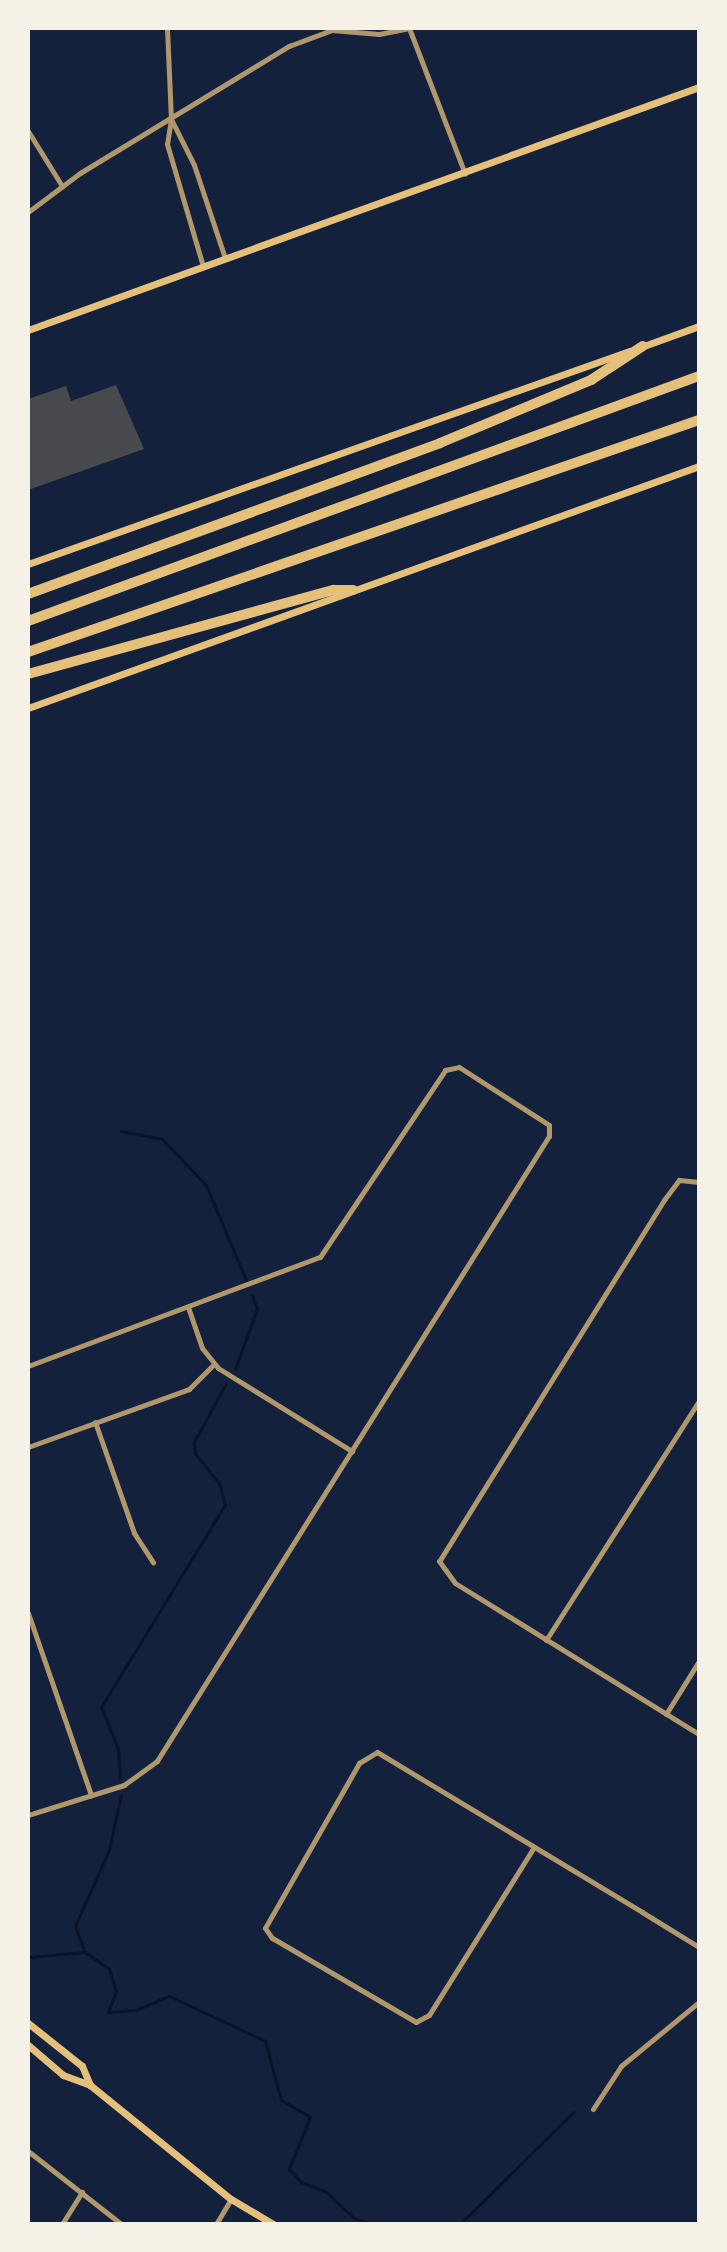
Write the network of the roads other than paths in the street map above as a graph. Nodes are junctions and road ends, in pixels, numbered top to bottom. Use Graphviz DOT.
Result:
graph roads {
  1 [pos="167,28"];
  2 [pos="409,28"];
  3 [pos="699,87"];
  4 [pos="171,119"];
  5 [pos="28,131"];
  6 [pos="465,174"];
  7 [pos="62,186"];
  8 [pos="28,212"];
  9 [pos="225,258"];
  10 [pos="203,266"];
  11 [pos="699,326"];
  12 [pos="28,330"];
  13 [pos="643,346"];
  14 [pos="699,376"];
  15 [pos="699,420"];
  16 [pos="699,466"];
  17 [pos="28,564"];
  18 [pos="353,590"];
  19 [pos="28,594"];
  20 [pos="28,621"];
  21 [pos="28,652"];
  22 [pos="28,674"];
  23 [pos="28,708"];
  24 [pos="699,1182"];
  25 [pos="188,1307"];
  26 [pos="214,1364"];
  27 [pos="28,1366"];
  28 [pos="699,1401"];
  29 [pos="95,1422"];
  30 [pos="28,1447"];
  31 [pos="352,1451"];
  32 [pos="153,1562"];
  33 [pos="28,1613"];
  34 [pos="546,1640"];
  35 [pos="699,1661"];
  36 [pos="666,1714"];
  37 [pos="699,1734"];
  38 [pos="91,1795"];
  39 [pos="28,1815"];
  40 [pos="534,1847"];
  41 [pos="699,1947"];
  42 [pos="699,2002"];
  43 [pos="28,2023"];
  44 [pos="28,2045"];
  45 [pos="90,2085"];
  46 [pos="593,2109"];
  47 [pos="28,2151"];
  48 [pos="82,2192"];
  49 [pos="231,2199"];
  50 [pos="62,2224"];
  51 [pos="121,2224"];
  52 [pos="216,2224"];
  53 [pos="273,2224"];
  1 -- 4 [label="street"];
  2 -- 4 [label="street"];
  2 -- 6 [label="street"];
  3 -- 6 [label="main road"];
  4 -- 7 [label="street"];
  4 -- 9 [label="street"];
  4 -- 10 [label="street"];
  5 -- 7 [label="street"];
  6 -- 9 [label="main road"];
  7 -- 8 [label="street"];
  9 -- 10 [label="main road"];
  10 -- 12 [label="main road"];
  11 -- 13 [label="main road"];
  13 -- 17 [label="main road"];
  13 -- 19 [label="highway"];
  14 -- 20 [label="highway"];
  15 -- 21 [label="highway"];
  16 -- 18 [label="main road"];
  18 -- 22 [label="highway"];
  18 -- 23 [label="main road"];
  24 -- 34 [label="street"];
  25 -- 26 [label="street"];
  25 -- 27 [label="street"];
  25 -- 31 [label="street"];
  26 -- 29 [label="street"];
  26 -- 31 [label="street"];
  28 -- 34 [label="street"];
  29 -- 30 [label="street"];
  29 -- 32 [label="street"];
  31 -- 38 [label="street"];
  33 -- 38 [label="street"];
  34 -- 36 [label="street"];
  35 -- 36 [label="street"];
  36 -- 37 [label="street"];
  38 -- 39 [label="street"];
  40 -- 40 [label="street"];
  40 -- 41 [label="street"];
  42 -- 46 [label="street"];
  43 -- 45 [label="main road"];
  44 -- 45 [label="main road"];
  45 -- 49 [label="main road"];
  47 -- 48 [label="street"];
  48 -- 50 [label="street"];
  48 -- 51 [label="street"];
  49 -- 52 [label="street"];
  49 -- 53 [label="main road"];
}
